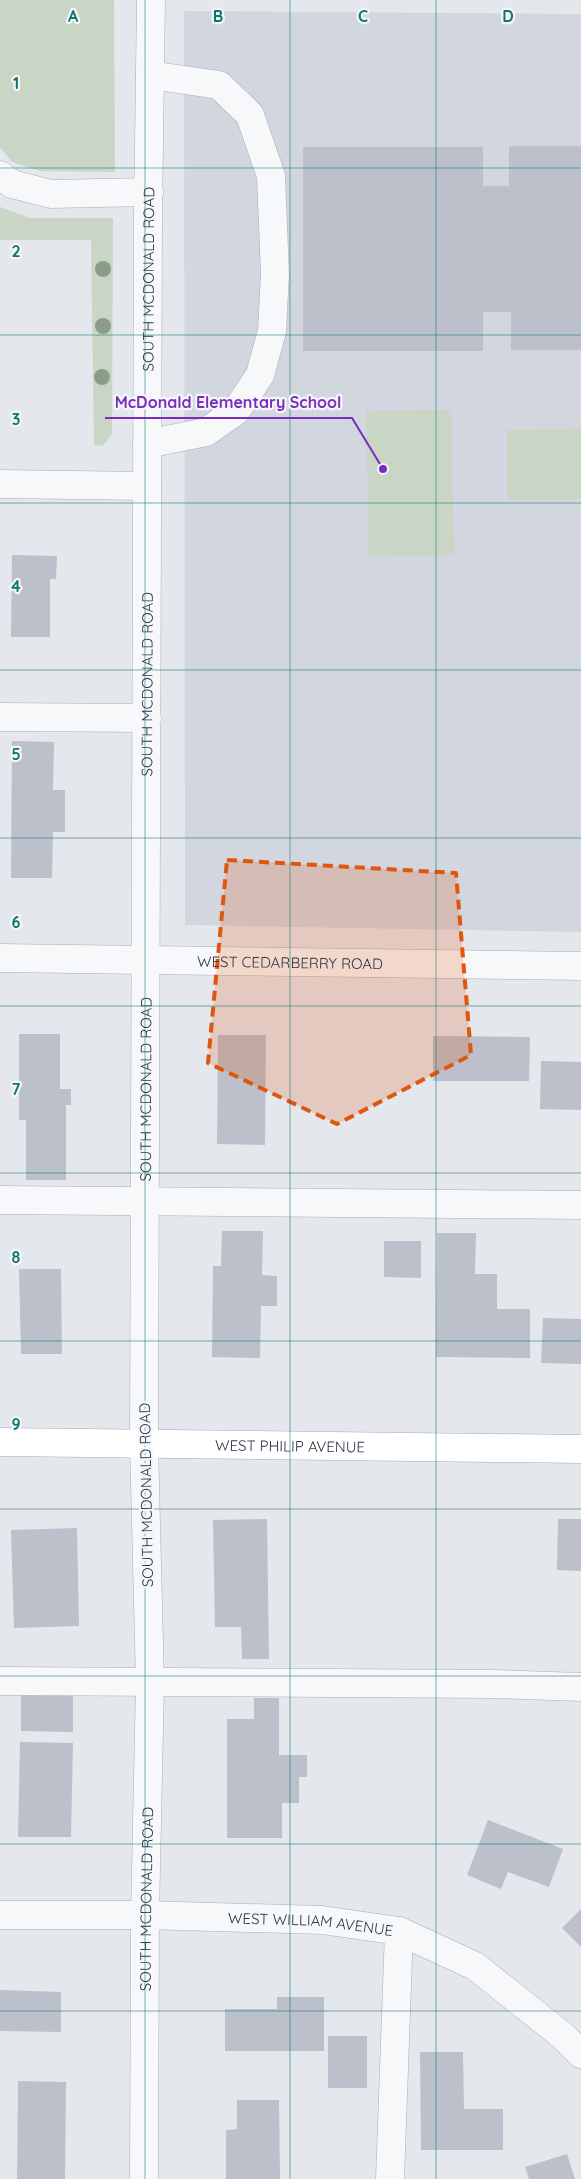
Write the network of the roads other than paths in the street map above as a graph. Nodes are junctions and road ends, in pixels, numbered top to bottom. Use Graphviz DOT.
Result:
graph roads {
  1 [pos="151,0"];
  2 [pos="150,75"];
  3 [pos="0,175"];
  4 [pos="149,192"];
  5 [pos="147,444"];
  6 [pos="0,484"];
  7 [pos="147,486"];
  8 [pos="0,717"];
  9 [pos="147,718"];
  10 [pos="0,958"];
  11 [pos="146,960"];
  12 [pos="581,966"];
  13 [pos="0,1200"];
  14 [pos="145,1201"];
  15 [pos="581,1205"];
  16 [pos="0,1442"];
  17 [pos="144,1444"];
  18 [pos="581,1449"];
  19 [pos="0,1681"];
  20 [pos="150,1683"];
  21 [pos="581,1687"];
  22 [pos="0,1915"];
  23 [pos="145,1915"];
  24 [pos="399,1931"];
  25 [pos="581,2054"];
  26 [pos="144,2179"];
  27 [pos="390,2179"];
  1 -- 2 [label="street, SOUTH MCDONALD ROAD"];
  2 -- 4 [label="street, SOUTH MCDONALD ROAD"];
  2 -- 5 [label="street"];
  3 -- 4 [label="street"];
  4 -- 5 [label="street, SOUTH MCDONALD ROAD"];
  5 -- 7 [label="street, SOUTH MCDONALD ROAD"];
  6 -- 7 [label="street"];
  7 -- 9 [label="street, SOUTH MCDONALD ROAD"];
  8 -- 9 [label="street"];
  9 -- 11 [label="street, SOUTH MCDONALD ROAD"];
  10 -- 11 [label="street, WEST CEDARBERRY ROAD"];
  11 -- 12 [label="street, WEST CEDARBERRY ROAD"];
  11 -- 14 [label="street, SOUTH MCDONALD ROAD"];
  13 -- 14 [label="street"];
  14 -- 15 [label="street"];
  14 -- 17 [label="street, SOUTH MCDONALD ROAD"];
  16 -- 17 [label="main road, WEST PHILIP AVENUE"];
  17 -- 18 [label="main road, WEST PHILIP AVENUE"];
  17 -- 20 [label="street, SOUTH MCDONALD ROAD"];
  19 -- 20 [label="street"];
  20 -- 21 [label="street"];
  20 -- 23 [label="street, SOUTH MCDONALD ROAD"];
  22 -- 23 [label="street, WEST WILLIAM AVENUE"];
  23 -- 24 [label="street, WEST WILLIAM AVENUE"];
  23 -- 26 [label="street, SOUTH MCDONALD ROAD"];
  24 -- 25 [label="street, WEST WILLIAM AVENUE"];
  24 -- 27 [label="street"];
}
